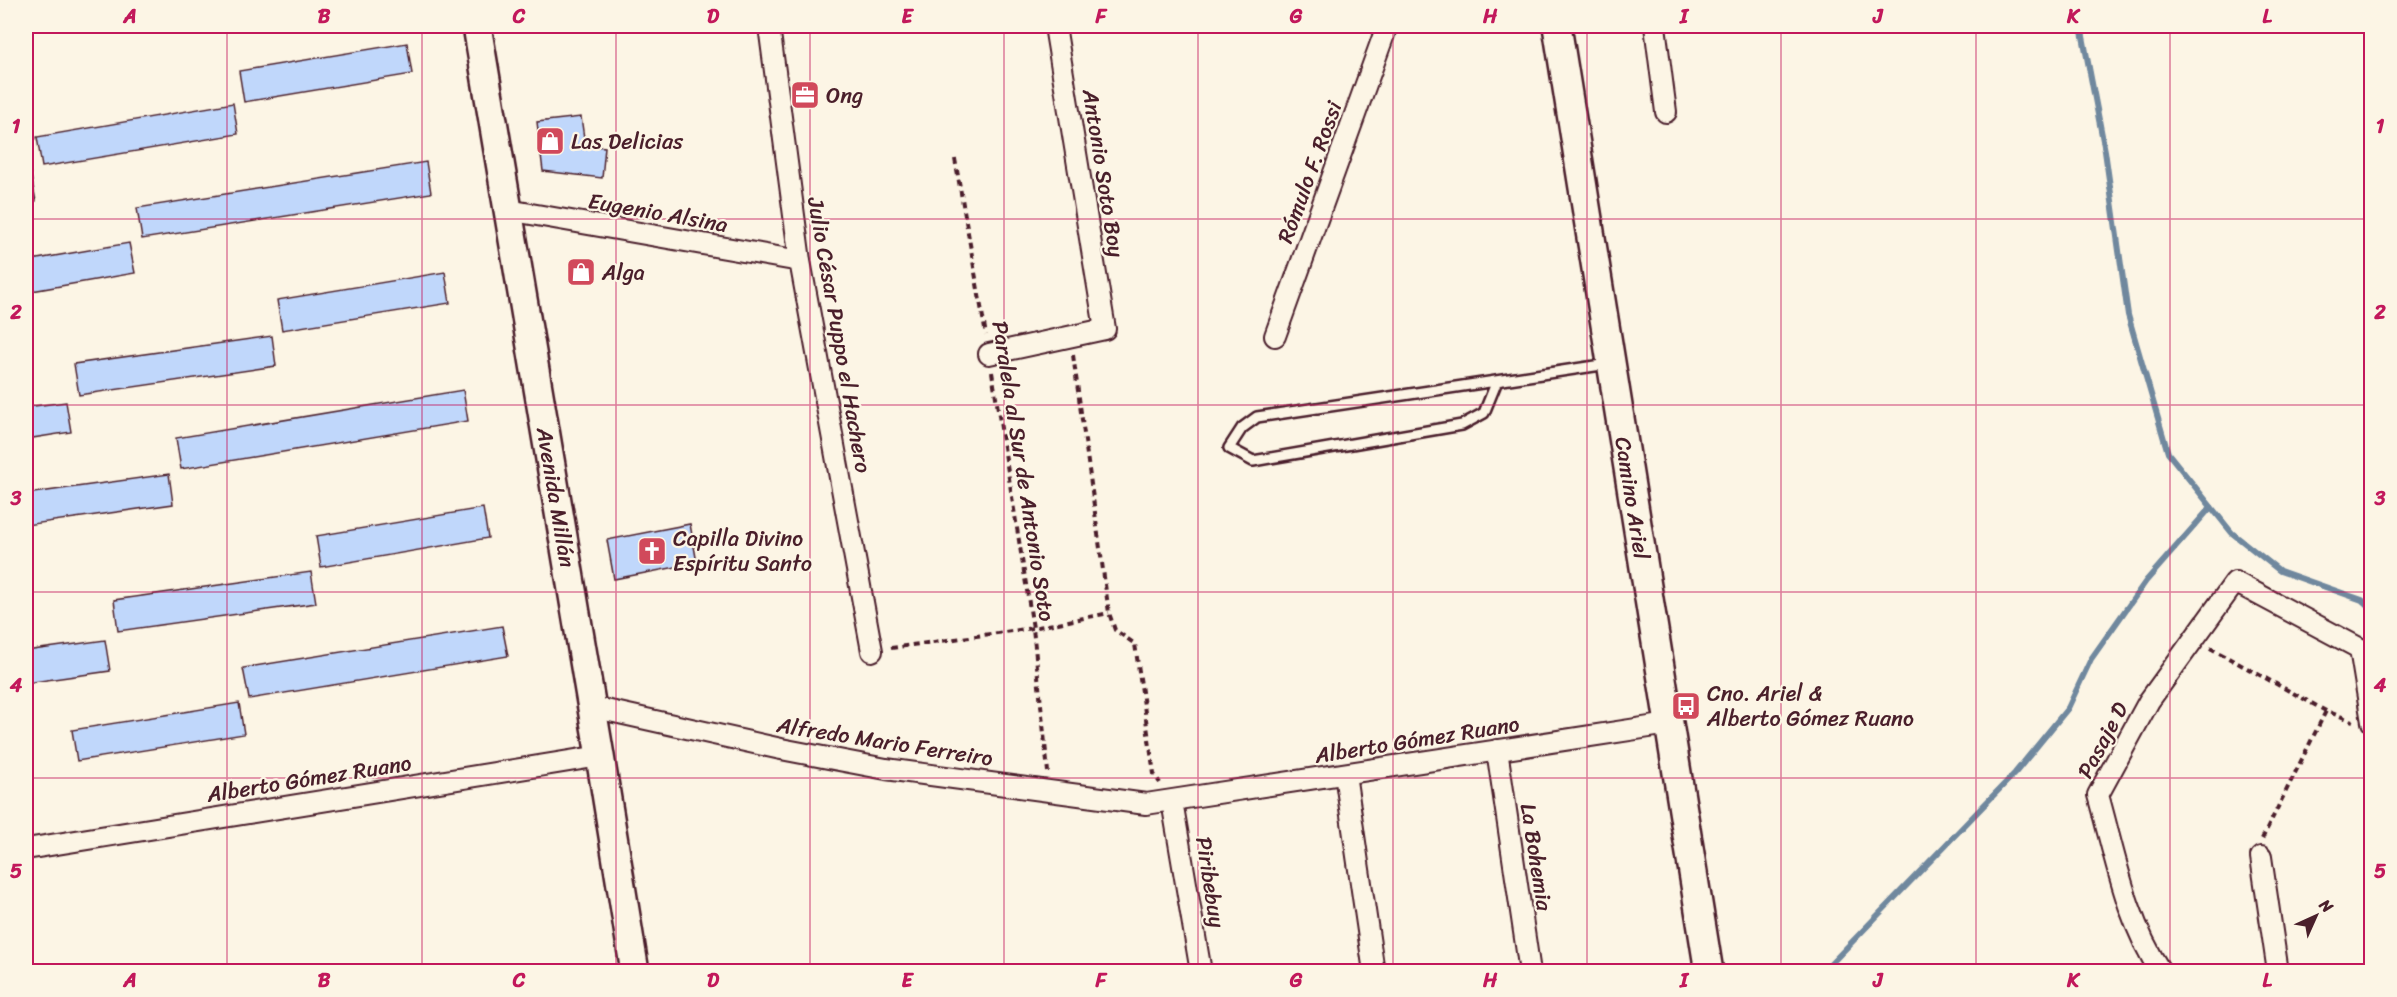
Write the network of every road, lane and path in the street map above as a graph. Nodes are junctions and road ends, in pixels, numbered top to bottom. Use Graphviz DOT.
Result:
graph roads {
  1 [pos="477,26"];
  2 [pos="769,26"];
  3 [pos="1055,26"];
  4 [pos="1388,26"];
  5 [pos="1557,26"];
  6 [pos="1655,26"];
  7 [pos="1930,26"];
  8 [pos="1942,26"];
  9 [pos="1666,112"];
  10 [pos="955,159"];
  11 [pos="508,210"];
  12 [pos="800,261"];
  13 [pos="1070,336"];
  14 [pos="1275,336"];
  15 [pos="989,354"];
  16 [pos="1611,364"];
  17 [pos="1497,381"];
  18 [pos="1109,612"];
  19 [pos="1033,628"];
  20 [pos="2194,639"];
  21 [pos="872,651"];
  22 [pos="2366,652"];
  23 [pos="592,707"];
  24 [pos="2326,711"];
  25 [pos="2367,723"];
  26 [pos="1669,724"];
  27 [pos="1497,750"];
  28 [pos="600,756"];
  29 [pos="1345,774"];
  30 [pos="1050,791"];
  31 [pos="1173,801"];
  32 [pos="26,849"];
  33 [pos="2261,857"];
  34 [pos="634,972"];
  35 [pos="1201,972"];
  36 [pos="1374,972"];
  37 [pos="1530,972"];
  38 [pos="1709,972"];
  39 [pos="2161,972"];
  40 [pos="2278,972"];
  1 -- 11 [label="street, Avenida Millán"];
  2 -- 12 [label="street, Julio César Puppo el Hachero"];
  3 -- 13 [label="street, Antonio Soto Boy"];
  4 -- 14 [label="street, Rómulo F. Rossi"];
  5 -- 16 [label="street, Camino Ariel"];
  6 -- 9 [label="street"];
  7 -- 8 [label="lane"];
  10 -- 15 [label="path, Paralela al Sur de Antonio Soto"];
  11 -- 12 [label="street, Eugenio Alsina"];
  11 -- 23 [label="street, Avenida Millán"];
  12 -- 21 [label="street, Julio César Puppo el Hachero"];
  13 -- 15 [label="street"];
  13 -- 18 [label="path"];
  15 -- 19 [label="path, Paralela al Sur de Antonio Soto"];
  16 -- 17 [label="lane"];
  16 -- 26 [label="street, Camino Ariel"];
  17 -- 17 [label="lane"];
  18 -- 19 [label="path"];
  18 -- 31 [label="path"];
  19 -- 21 [label="path"];
  19 -- 30 [label="path, Paralela al Sur de Antonio Soto"];
  20 -- 22 [label="street, Pasaje D"];
  20 -- 24 [label="path"];
  20 -- 39 [label="street, Pasaje D"];
  22 -- 25 [label="street"];
  23 -- 28 [label="street, Avenida Millán"];
  23 -- 30 [label="street, Alfredo Mario Ferreiro"];
  24 -- 25 [label="path"];
  24 -- 33 [label="path"];
  26 -- 27 [label="street, Alberto Gómez Ruano"];
  26 -- 38 [label="street, Camino Ariel"];
  27 -- 29 [label="street, Alberto Gómez Ruano"];
  27 -- 37 [label="street, La Bohemia"];
  28 -- 32 [label="street, Alberto Gómez Ruano"];
  28 -- 34 [label="street, Avenida Millán"];
  29 -- 31 [label="street, Alberto Gómez Ruano"];
  29 -- 36 [label="street"];
  30 -- 31 [label="street, Alfredo Mario Ferreiro"];
  31 -- 35 [label="street, Piribebuy"];
  33 -- 40 [label="street"];
}
